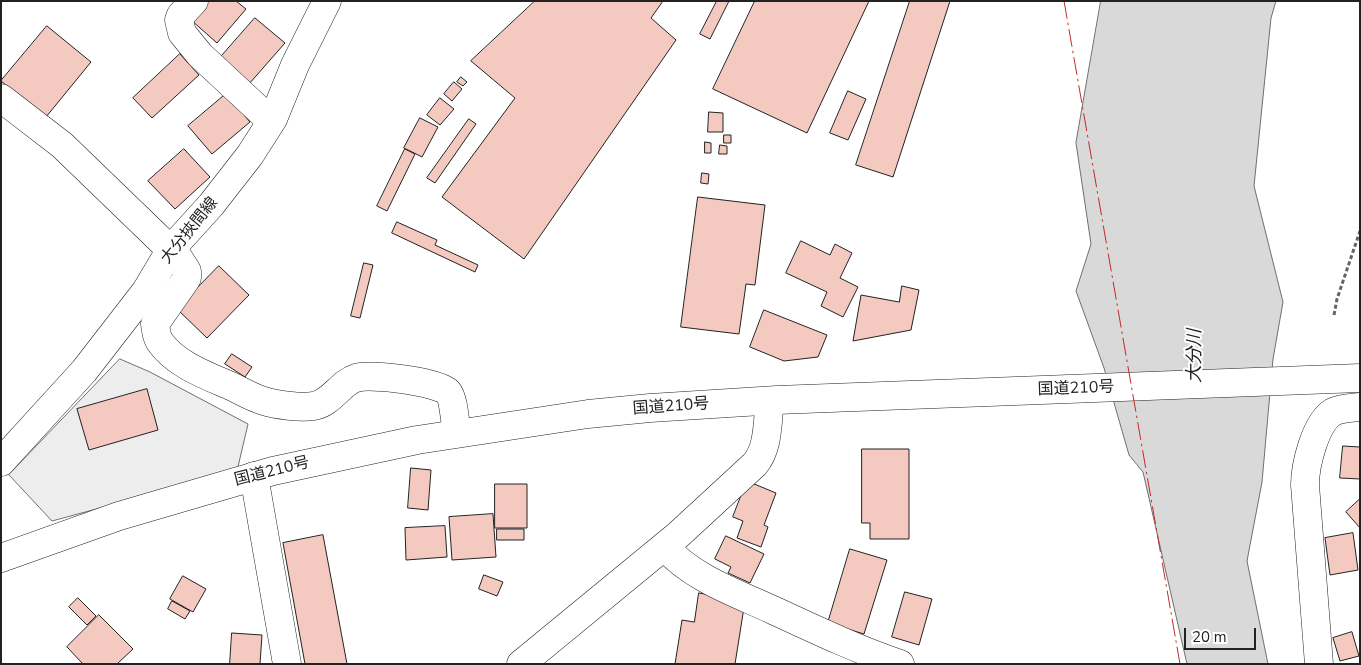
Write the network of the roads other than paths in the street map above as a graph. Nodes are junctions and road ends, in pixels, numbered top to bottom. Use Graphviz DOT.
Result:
graph roads {
  1 [pos="194,1"];
  2 [pos="327,1"];
  3 [pos="1,98"];
  4 [pos="272,121"];
  5 [pos="171,249"];
  6 [pos="1360,378"];
  7 [pos="770,401"];
  8 [pos="1360,407"];
  9 [pos="1360,419"];
  10 [pos="1324,420"];
  11 [pos="456,433"];
  12 [pos="1,462"];
  13 [pos="254,476"];
  14 [pos="665,547"];
  15 [pos="1,558"];
  16 [pos="287,664"];
  17 [pos="521,664"];
  18 [pos="900,664"];
  19 [pos="1319,664"];
  1 -- 4 [label="main road"];
  2 -- 4 [label="main road, 大分挾間線"];
  3 -- 5 [label="main road"];
  4 -- 5 [label="main road, 大分挾間線"];
  5 -- 11 [label="main road"];
  5 -- 12 [label="main road, 大分挾間線"];
  6 -- 7 [label="main road, 国道210号"];
  7 -- 11 [label="main road, 国道210号"];
  7 -- 14 [label="main road"];
  8 -- 10 [label="main road"];
  9 -- 10 [label="main road"];
  10 -- 19 [label="main road"];
  11 -- 13 [label="main road, 国道210号"];
  13 -- 15 [label="main road, 国道210号"];
  13 -- 16 [label="main road"];
  14 -- 17 [label="main road"];
  14 -- 18 [label="main road"];
}
